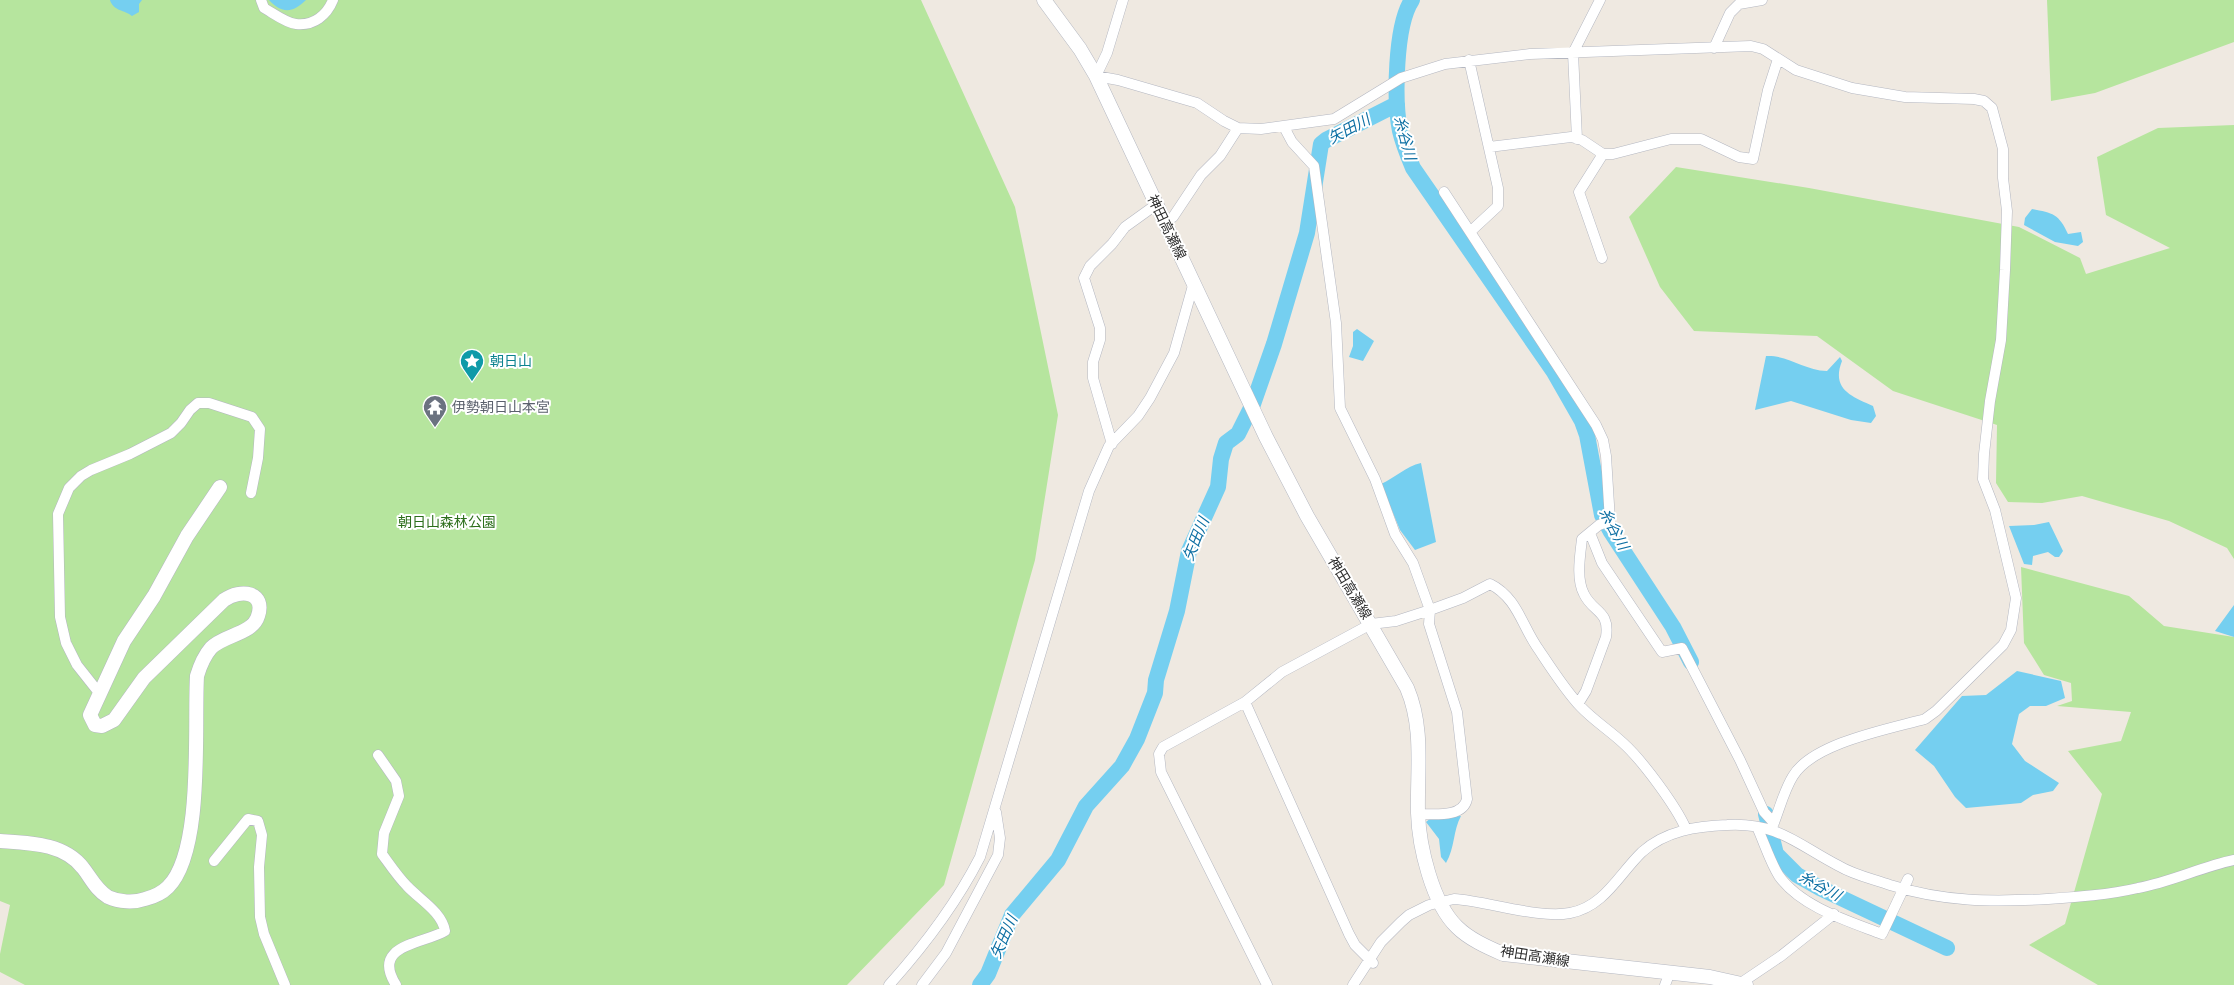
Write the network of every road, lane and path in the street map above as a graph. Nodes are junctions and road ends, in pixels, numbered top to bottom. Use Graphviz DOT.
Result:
graph roads {
  1 [pos="261,0"];
  2 [pos="334,0"];
  3 [pos="1044,0"];
  4 [pos="1123,0"];
  5 [pos="1600,0"];
  6 [pos="1762,0"];
  7 [pos="1714,48"];
  8 [pos="1573,53"];
  9 [pos="1778,58"];
  10 [pos="1468,60"];
  11 [pos="1096,76"];
  12 [pos="1284,127"];
  13 [pos="1238,128"];
  14 [pos="1577,139"];
  15 [pos="1489,147"];
  16 [pos="1603,154"];
  17 [pos="1444,192"];
  18 [pos="1157,204"];
  19 [pos="1165,221"];
  20 [pos="1471,231"];
  21 [pos="1602,258"];
  22 [pos="1194,282"];
  23 [pos="1112,444"];
  24 [pos="220,487"];
  25 [pos="251,493"];
  26 [pos="1590,533"];
  27 [pos="1430,610"];
  28 [pos="1371,624"];
  29 [pos="100,691"];
  30 [pos="1246,702"];
  31 [pos="1578,704"];
  32 [pos="378,755"];
  33 [pos="996,809"];
  34 [pos="1418,814"];
  35 [pos="1773,826"];
  36 [pos="1757,827"];
  37 [pos="1686,829"];
  38 [pos="0,841"];
  39 [pos="2234,860"];
  40 [pos="214,861"];
  41 [pos="1906,884"];
  42 [pos="1440,903"];
  43 [pos="1834,914"];
  44 [pos="1371,961"];
  45 [pos="1668,979"];
  46 [pos="1741,984"];
  47 [pos="285,985"];
  48 [pos="396,985"];
  49 [pos="890,985"];
  50 [pos="922,985"];
  51 [pos="1267,985"];
  52 [pos="1353,985"];
  1 -- 2 [label="street"];
  3 -- 11 [label="main road, 神田高瀬線"];
  4 -- 11 [label="street"];
  5 -- 8 [label="street"];
  6 -- 7 [label="street"];
  7 -- 8 [label="street"];
  7 -- 9 [label="street"];
  8 -- 10 [label="street"];
  8 -- 14 [label="street"];
  9 -- 16 [label="street"];
  9 -- 35 [label="street"];
  10 -- 12 [label="street"];
  10 -- 15 [label="street"];
  11 -- 13 [label="street"];
  11 -- 18 [label="main road, 神田高瀬線"];
  12 -- 13 [label="street"];
  12 -- 27 [label="street"];
  13 -- 19 [label="street"];
  14 -- 15 [label="street"];
  14 -- 16 [label="street"];
  15 -- 20 [label="street"];
  16 -- 21 [label="street"];
  17 -- 20 [label="street"];
  18 -- 19 [label="main road, 神田高瀬線"];
  18 -- 23 [label="street"];
  19 -- 22 [label="main road, 神田高瀬線"];
  20 -- 26 [label="street"];
  22 -- 23 [label="street"];
  22 -- 28 [label="main road, 神田高瀬線"];
  23 -- 33 [label="street"];
  24 -- 29 [label="main road"];
  25 -- 29 [label="street"];
  26 -- 31 [label="street"];
  26 -- 35 [label="street"];
  27 -- 28 [label="street"];
  27 -- 31 [label="street"];
  27 -- 34 [label="street"];
  28 -- 30 [label="street"];
  28 -- 34 [label="main road, 神田高瀬線"];
  29 -- 38 [label="main road"];
  30 -- 44 [label="street"];
  30 -- 51 [label="street"];
  31 -- 37 [label="street"];
  32 -- 48 [label="street"];
  33 -- 49 [label="street"];
  33 -- 50 [label="street"];
  34 -- 42 [label="main road, 神田高瀬線"];
  35 -- 36 [label="street"];
  35 -- 41 [label="street"];
  36 -- 37 [label="street"];
  36 -- 43 [label="street"];
  37 -- 42 [label="street"];
  39 -- 41 [label="street"];
  40 -- 47 [label="street"];
  41 -- 43 [label="street"];
  42 -- 44 [label="street"];
  42 -- 45 [label="main road, 神田高瀬線"];
  43 -- 46 [label="street"];
  44 -- 52 [label="street"];
  45 -- 46 [label="main road, 神田高瀬線"];
}
